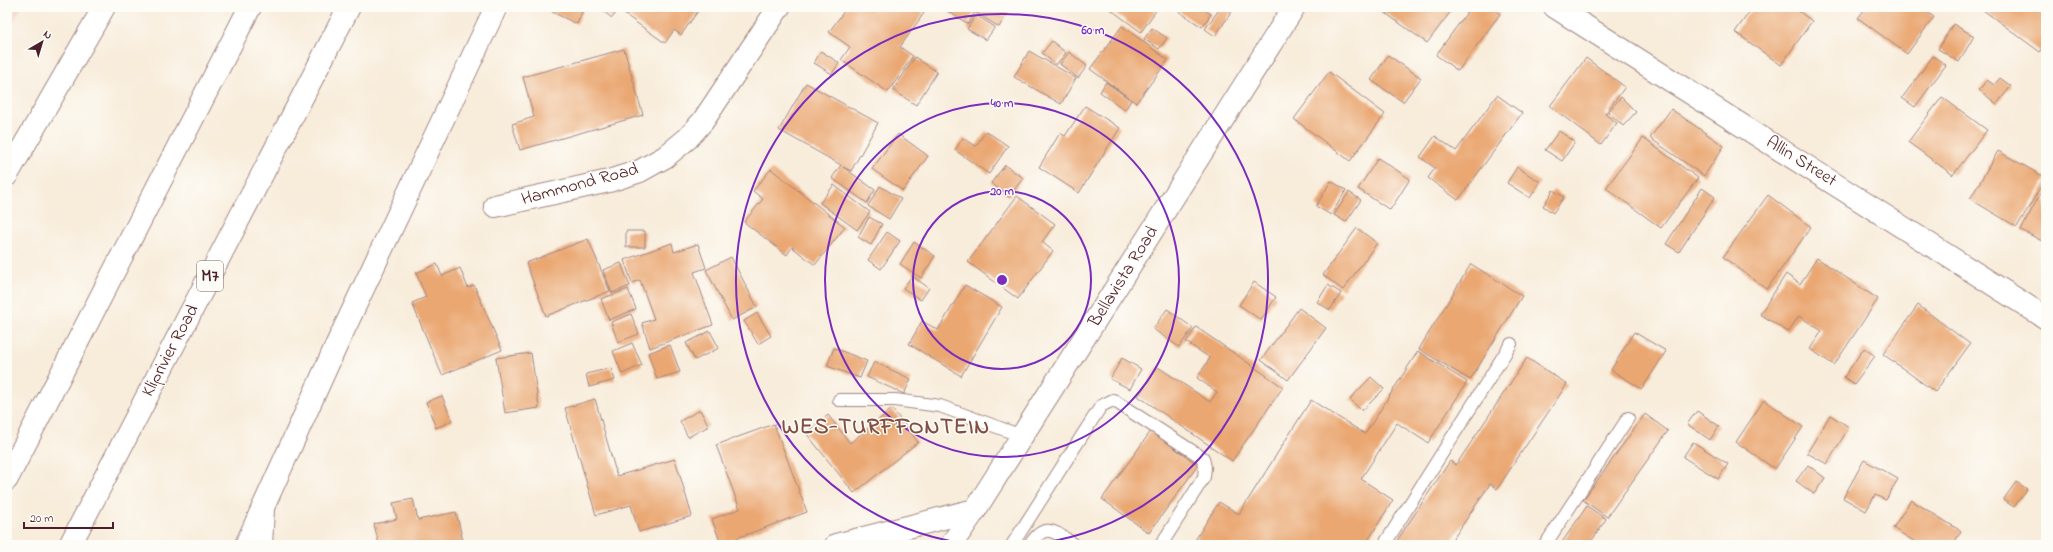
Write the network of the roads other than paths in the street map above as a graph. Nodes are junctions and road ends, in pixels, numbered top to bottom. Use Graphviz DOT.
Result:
graph roads {
  1 [pos="104,7"];
  2 [pos="250,7"];
  3 [pos="349,7"];
  4 [pos="496,7"];
  5 [pos="779,7"];
  6 [pos="1294,7"];
  7 [pos="1555,7"];
  8 [pos="7,175"];
  9 [pos="495,206"];
  10 [pos="2046,318"];
  11 [pos="1511,344"];
  12 [pos="839,400"];
  13 [pos="1628,418"];
  14 [pos="1022,436"];
  15 [pos="7,479"];
  16 [pos="263,509"];
  17 [pos="975,510"];
  18 [pos="70,545"];
  19 [pos="246,545"];
  20 [pos="261,545"];
  21 [pos="836,545"];
  22 [pos="951,545"];
  23 [pos="1012,545"];
  24 [pos="1030,545"];
  25 [pos="1075,545"];
  26 [pos="1161,545"];
  27 [pos="1384,545"];
  28 [pos="1545,545"];
  1 -- 8 [label="main road"];
  2 -- 15 [label="main road"];
  3 -- 18 [label="main road, Kliprivier Road / M7"];
  4 -- 16 [label="main road"];
  5 -- 9 [label="main road, Hammond Road"];
  6 -- 14 [label="main road, Bellavista Road"];
  7 -- 10 [label="main road, Allin Street"];
  11 -- 27 [label="lane"];
  12 -- 14 [label="lane"];
  13 -- 28 [label="lane"];
  14 -- 17 [label="main road, Bellavista Road"];
  16 -- 19 [label="main road"];
  16 -- 20 [label="main road"];
  17 -- 21 [label="main road"];
  17 -- 22 [label="main road, Bellavista Road"];
  23 -- 26 [label="lane"];
  24 -- 25 [label="lane"];
}
